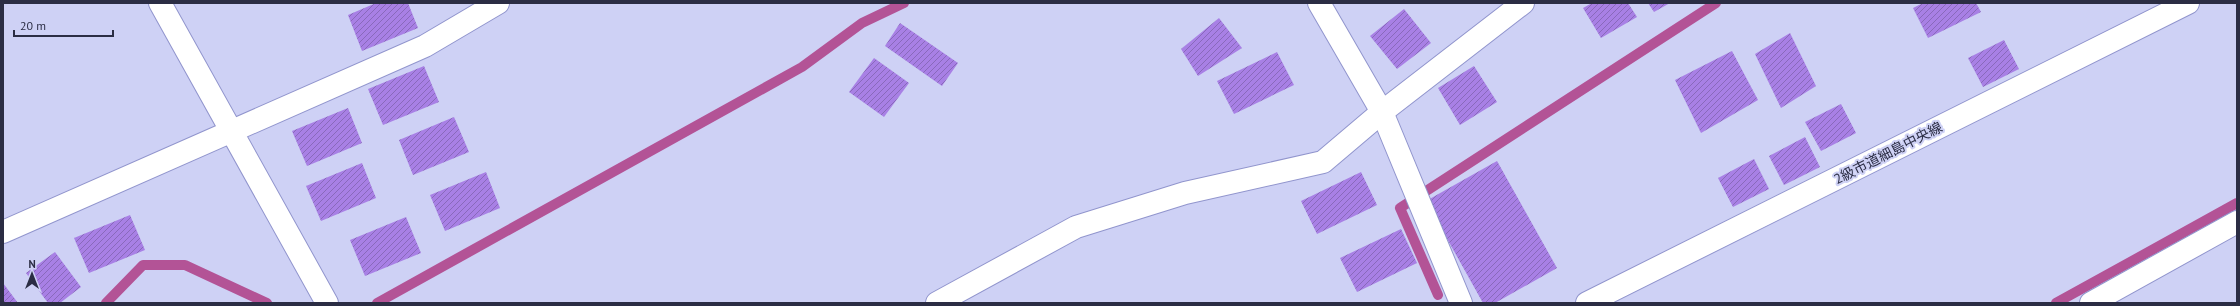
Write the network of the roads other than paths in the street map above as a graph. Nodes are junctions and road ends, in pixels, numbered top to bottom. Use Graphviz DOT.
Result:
graph roads {
  1 [pos="160,3"];
  2 [pos="498,3"];
  3 [pos="1319,3"];
  4 [pos="1523,3"];
  5 [pos="2188,3"];
  6 [pos="1382,112"];
  7 [pos="232,132"];
  8 [pos="2237,222"];
  9 [pos="3,232"];
  10 [pos="327,303"];
  11 [pos="937,303"];
  12 [pos="1461,303"];
  13 [pos="1587,303"];
  14 [pos="2092,303"];
  1 -- 7 [label="street"];
  2 -- 7 [label="street"];
  3 -- 6 [label="street"];
  4 -- 6 [label="street"];
  5 -- 13 [label="street, 2級市道細島中央線"];
  6 -- 11 [label="street"];
  6 -- 12 [label="street"];
  7 -- 9 [label="street"];
  7 -- 10 [label="street"];
  8 -- 14 [label="street"];
}
